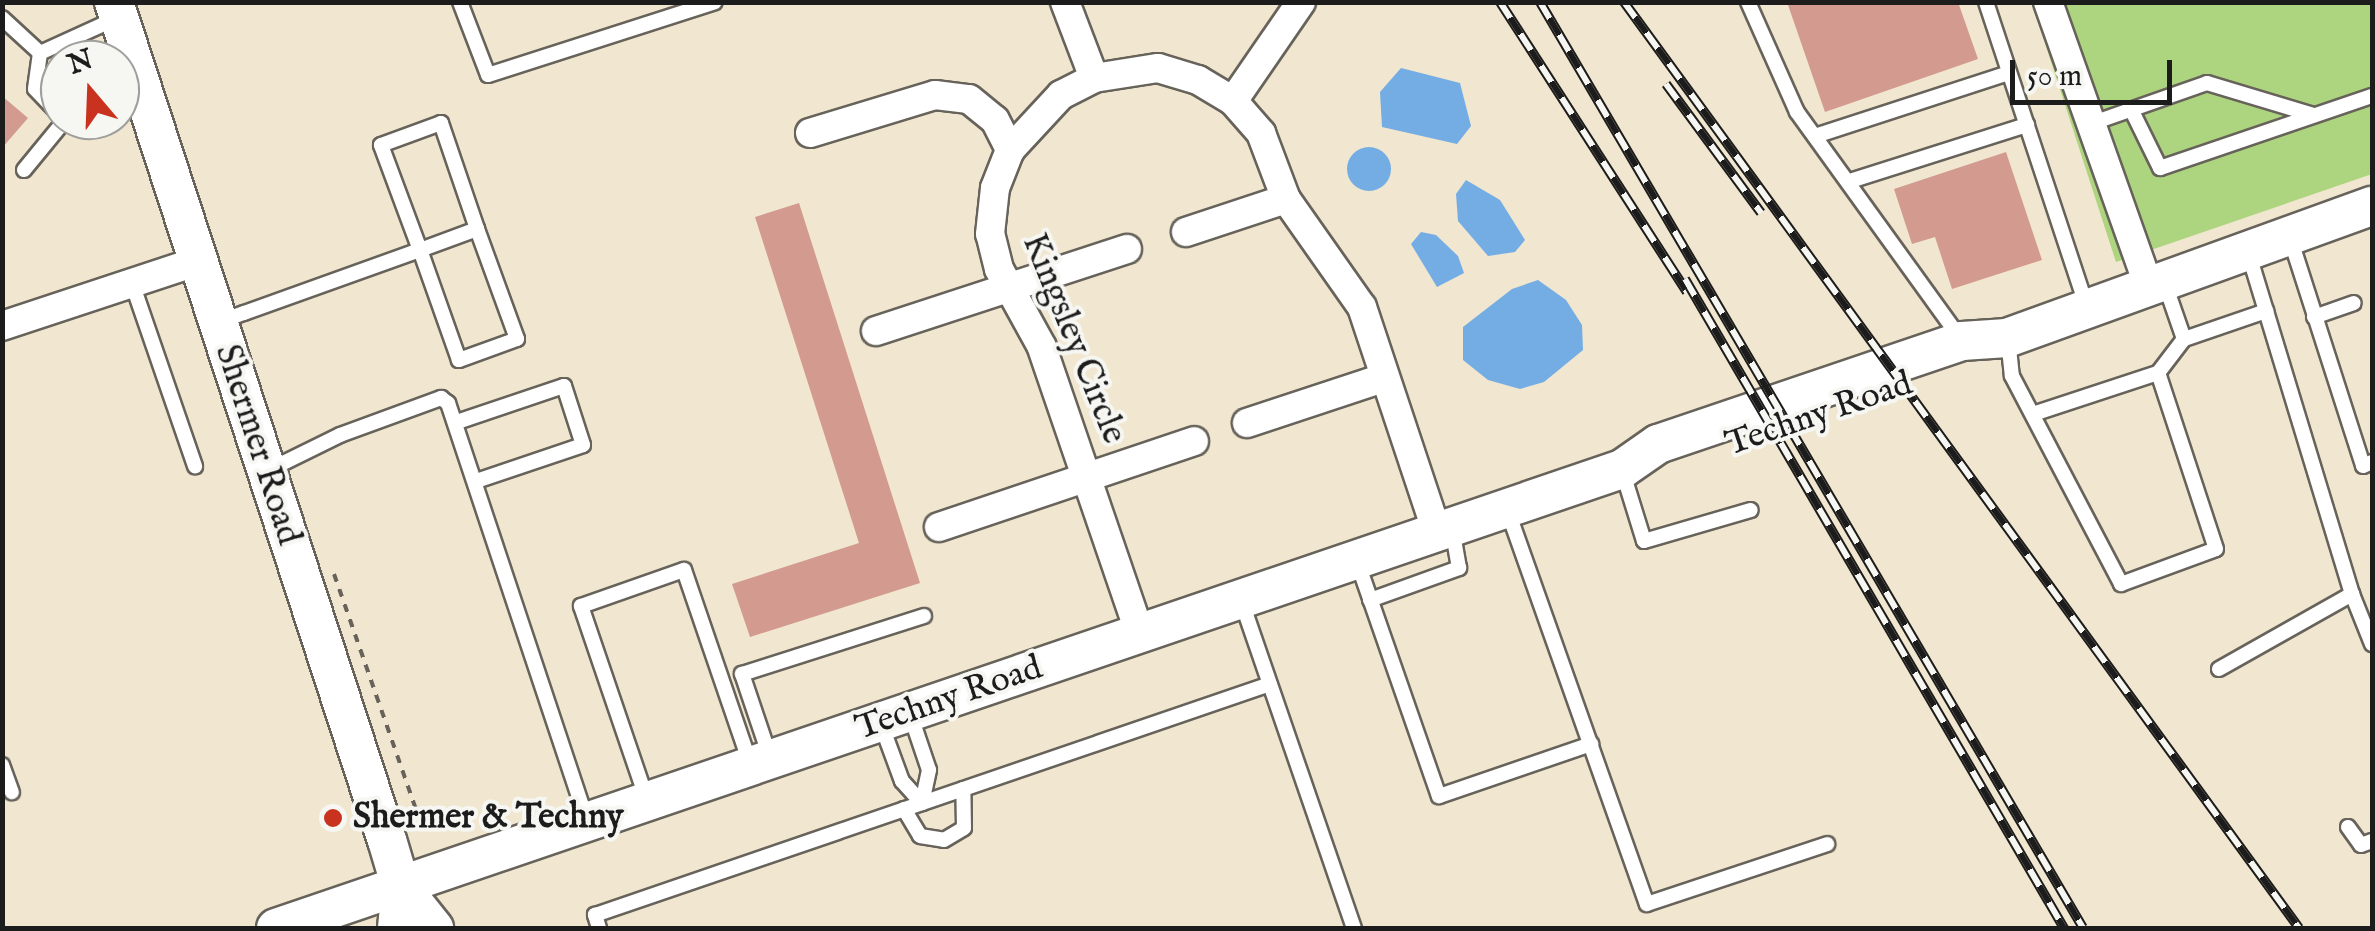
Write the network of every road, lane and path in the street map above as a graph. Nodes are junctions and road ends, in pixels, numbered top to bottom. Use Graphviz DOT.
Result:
graph roads {
  1 [pos="460,2"];
  2 [pos="715,2"];
  3 [pos="1064,2"];
  4 [pos="1302,2"];
  5 [pos="1748,2"];
  6 [pos="1986,2"];
  7 [pos="2048,2"];
  8 [pos="122,8"];
  9 [pos="2,18"];
  10 [pos="64,40"];
  11 [pos="40,53"];
  12 [pos="2010,73"];
  13 [pos="1094,78"];
  14 [pos="40,94"];
  15 [pos="2372,96"];
  16 [pos="1232,100"];
  17 [pos="2131,110"];
  18 [pos="2314,115"];
  19 [pos="2089,124"];
  20 [pos="2027,125"];
  21 [pos="810,133"];
  22 [pos="1815,136"];
  23 [pos="49,140"];
  24 [pos="1010,150"];
  25 [pos="24,170"];
  26 [pos="1850,181"];
  27 [pos="1286,199"];
  28 [pos="2372,206"];
  29 [pos="478,229"];
  30 [pos="1186,232"];
  31 [pos="2290,237"];
  32 [pos="1127,249"];
  33 [pos="420,250"];
  34 [pos="2248,251"];
  35 [pos="199,261"];
  36 [pos="132,283"];
  37 [pos="2157,287"];
  38 [pos="1008,288"];
  39 [pos="2354,303"];
  40 [pos="2088,310"];
  41 [pos="2266,311"];
  42 [pos="2314,317"];
  43 [pos="218,322"];
  44 [pos="2,326"];
  45 [pos="876,331"];
  46 [pos="2008,338"];
  47 [pos="2184,339"];
  48 [pos="1962,341"];
  49 [pos="2158,373"];
  50 [pos="1382,378"];
  51 [pos="2033,414"];
  52 [pos="457,422"];
  53 [pos="1246,424"];
  54 [pos="1194,441"];
  55 [pos="2372,462"];
  56 [pos="195,466"];
  57 [pos="1622,469"];
  58 [pos="266,472"];
  59 [pos="1088,477"];
  60 [pos="476,482"];
  61 [pos="1507,508"];
  62 [pos="1751,510"];
  63 [pos="939,527"];
  64 [pos="1444,530"];
  65 [pos="1357,560"];
  66 [pos="2352,594"];
  67 [pos="1241,599"];
  68 [pos="1370,600"];
  69 [pos="924,616"];
  70 [pos="1140,634"];
  71 [pos="2372,644"];
  72 [pos="2218,669"];
  73 [pos="1270,684"];
  74 [pos="895,718"];
  75 [pos="1591,744"];
  76 [pos="2,764"];
  77 [pos="761,764"];
  78 [pos="963,789"];
  79 [pos="12,792"];
  80 [pos="648,803"];
  81 [pos="922,803"];
  82 [pos="904,809"];
  83 [pos="588,823"];
  84 [pos="2348,828"];
  85 [pos="2372,841"];
  86 [pos="1827,844"];
  87 [pos="401,887"];
  88 [pos="276,928"];
  89 [pos="397,928"];
  90 [pos="434,928"];
  91 [pos="600,928"];
  92 [pos="1354,928"];
  1 -- 2 [label="lane"];
  3 -- 13 [label="street"];
  4 -- 16 [label="street"];
  5 -- 22 [label="lane"];
  6 -- 12 [label="lane"];
  7 -- 19 [label="street"];
  8 -- 10 [label="lane"];
  8 -- 35 [label="main road, Shermer Road"];
  9 -- 11 [label="lane"];
  11 -- 14 [label="lane"];
  12 -- 20 [label="lane"];
  12 -- 22 [label="lane"];
  13 -- 16 [label="street, Kingsley Circle"];
  13 -- 24 [label="street, Kingsley Circle"];
  15 -- 18 [label="lane"];
  16 -- 27 [label="street, Kingsley Circle"];
  17 -- 18 [label="lane"];
  17 -- 18 [label="lane"];
  17 -- 19 [label="lane"];
  19 -- 37 [label="street"];
  20 -- 26 [label="lane"];
  20 -- 40 [label="lane"];
  21 -- 24 [label="street"];
  22 -- 26 [label="lane"];
  23 -- 25 [label="lane"];
  24 -- 38 [label="street, Kingsley Circle"];
  26 -- 48 [label="lane"];
  27 -- 30 [label="street"];
  27 -- 50 [label="street, Kingsley Circle"];
  28 -- 31 [label="main road, Techny Road"];
  29 -- 33 [label="lane"];
  29 -- 33 [label="lane"];
  29 -- 33 [label="lane"];
  31 -- 34 [label="main road, Techny Road"];
  31 -- 42 [label="lane"];
  32 -- 38 [label="street"];
  33 -- 43 [label="lane"];
  34 -- 37 [label="main road, Techny Road"];
  34 -- 41 [label="lane"];
  35 -- 36 [label="street"];
  35 -- 43 [label="main road, Shermer Road"];
  36 -- 44 [label="street"];
  36 -- 56 [label="lane"];
  37 -- 40 [label="main road, Techny Road"];
  37 -- 47 [label="lane"];
  38 -- 45 [label="street"];
  38 -- 59 [label="street, Kingsley Circle"];
  39 -- 42 [label="lane"];
  40 -- 46 [label="main road, Techny Road"];
  41 -- 47 [label="lane"];
  41 -- 66 [label="lane"];
  42 -- 55 [label="lane"];
  43 -- 58 [label="main road, Shermer Road"];
  46 -- 48 [label="main road, Techny Road"];
  46 -- 51 [label="lane"];
  46 -- 57 [label="main road, Techny Road"];
  47 -- 49 [label="lane"];
  48 -- 57 [label="main road, Techny Road"];
  49 -- 51 [label="lane"];
  49 -- 51 [label="lane"];
  50 -- 53 [label="street"];
  50 -- 64 [label="street, Kingsley Circle"];
  52 -- 58 [label="lane"];
  52 -- 60 [label="lane"];
  52 -- 60 [label="lane"];
  54 -- 59 [label="street"];
  57 -- 61 [label="main road, Techny Road"];
  57 -- 62 [label="lane"];
  58 -- 87 [label="main road, Shermer Road"];
  59 -- 63 [label="street"];
  59 -- 70 [label="street, Kingsley Circle"];
  60 -- 83 [label="lane"];
  61 -- 64 [label="main road, Techny Road"];
  61 -- 75 [label="lane"];
  64 -- 65 [label="main road, Techny Road"];
  64 -- 68 [label="lane"];
  65 -- 67 [label="main road, Techny Road"];
  65 -- 68 [label="lane"];
  66 -- 71 [label="lane"];
  66 -- 72 [label="lane"];
  67 -- 70 [label="main road, Techny Road"];
  67 -- 73 [label="lane"];
  68 -- 75 [label="lane"];
  69 -- 77 [label="lane"];
  70 -- 74 [label="main road, Techny Road"];
  73 -- 78 [label="lane"];
  73 -- 92 [label="lane"];
  74 -- 77 [label="main road, Techny Road"];
  74 -- 81 [label="lane"];
  74 -- 81 [label="lane"];
  75 -- 86 [label="lane"];
  76 -- 79 [label="lane"];
  77 -- 80 [label="main road, Techny Road"];
  77 -- 80 [label="lane"];
  78 -- 81 [label="lane"];
  78 -- 82 [label="lane"];
  80 -- 83 [label="main road, Techny Road"];
  81 -- 82 [label="lane"];
  82 -- 91 [label="lane"];
  83 -- 87 [label="main road, Techny Road"];
  84 -- 85 [label="lane"];
  87 -- 88 [label="main road, Techny Road"];
  87 -- 89 [label="main road, Shermer Road"];
  87 -- 90 [label="main road, Shermer Road"];
}
